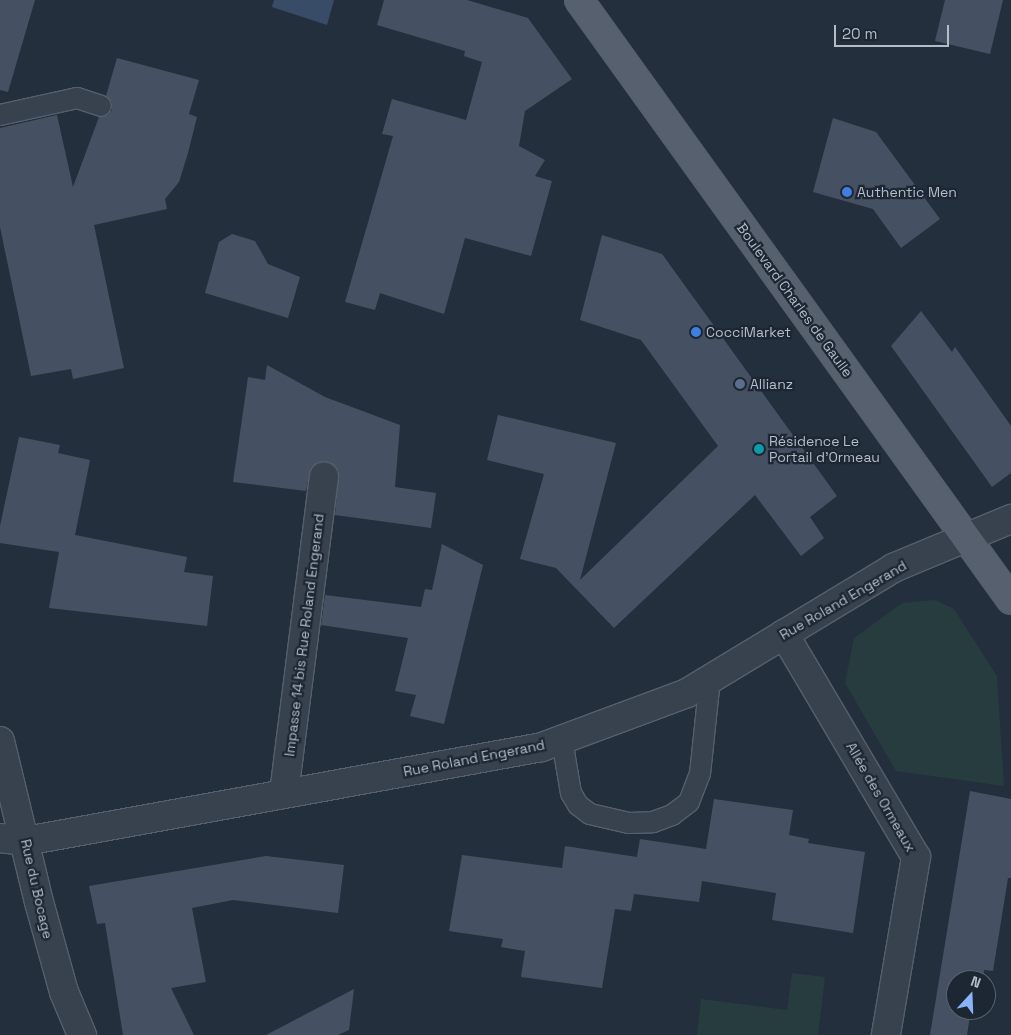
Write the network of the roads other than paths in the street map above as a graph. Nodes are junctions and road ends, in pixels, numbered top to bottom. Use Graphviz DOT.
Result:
graph roads {
  1 [pos="579,0"];
  2 [pos="101,106"];
  3 [pos="0,115"];
  4 [pos="324,478"];
  5 [pos="1011,519"];
  6 [pos="965,539"];
  7 [pos="1011,600"];
  8 [pos="784,634"];
  9 [pos="710,679"];
  10 [pos="562,740"];
  11 [pos="0,741"];
  12 [pos="284,793"];
  13 [pos="13,839"];
  14 [pos="82,1035"];
  15 [pos="886,1035"];
  1 -- 6 [label="main road, Boulevard Charles de Gaulle"];
  2 -- 3 [label="lane"];
  4 -- 12 [label="street, Impasse 14 bis Rue Roland Engerand"];
  5 -- 6 [label="street, Rue Roland Engerand"];
  6 -- 7 [label="main road, Boulevard Charles de Gaulle"];
  6 -- 8 [label="street, Rue Roland Engerand"];
  8 -- 9 [label="street, Rue Roland Engerand"];
  8 -- 15 [label="street, Allée des Ormeaux"];
  9 -- 10 [label="street, Rue Roland Engerand"];
  9 -- 10 [label="lane"];
  10 -- 12 [label="street, Rue Roland Engerand"];
  11 -- 13 [label="street, Rue du Bocage"];
  12 -- 13 [label="street, Rue Roland Engerand"];
  13 -- 14 [label="street, Rue du Bocage"];
}
